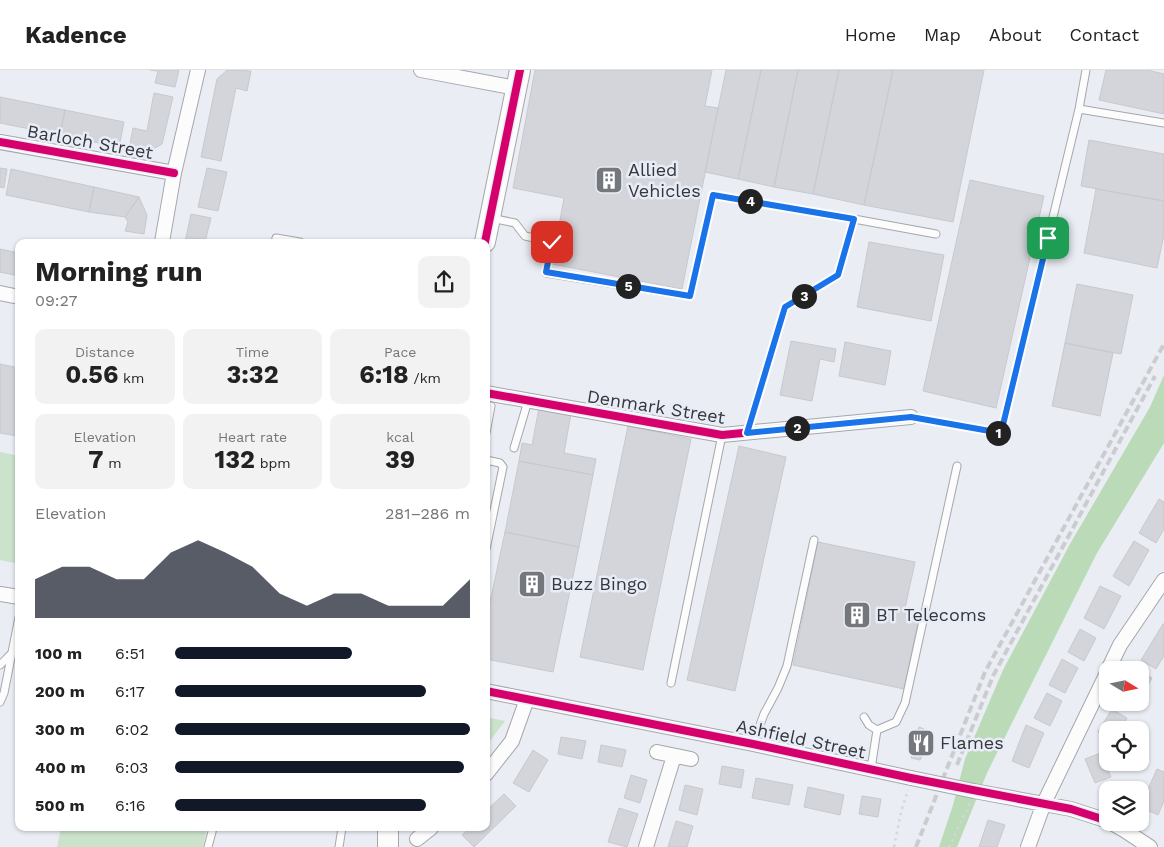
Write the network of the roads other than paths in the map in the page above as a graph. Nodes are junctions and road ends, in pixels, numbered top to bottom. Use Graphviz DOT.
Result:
graph roads {
  1 [pos="198,70"];
  2 [pos="421,70"];
  3 [pos="1086,70"];
  4 [pos="518,79"];
  5 [pos="1079,109"];
  6 [pos="1164,123"];
  7 [pos="0,142"];
  8 [pos="174,173"];
  9 [pos="490,218"];
  10 [pos="854,219"];
  11 [pos="936,234"];
  12 [pos="163,239"];
  13 [pos="486,239"];
  14 [pos="0,293"];
  15 [pos="15,296"];
  16 [pos="490,400"];
  17 [pos="528,400"];
  18 [pos="911,417"];
  19 [pos="747,433"];
  20 [pos="722,435"];
  21 [pos="514,448"];
  22 [pos="490,461"];
  23 [pos="957,466"];
  24 [pos="490,530"];
  25 [pos="814,540"];
  26 [pos="1164,580"];
  27 [pos="0,594"];
  28 [pos="15,596"];
  29 [pos="15,635"];
  30 [pos="11,654"];
  31 [pos="1113,661"];
  32 [pos="0,665"];
  33 [pos="671,683"];
  34 [pos="1099,690"];
  35 [pos="490,692"];
  36 [pos="527,699"];
  37 [pos="0,702"];
  38 [pos="864,717"];
  39 [pos="877,730"];
  40 [pos="753,744"];
  41 [pos="657,752"];
  42 [pos="674,756"];
  43 [pos="691,759"];
  44 [pos="490,769"];
  45 [pos="870,769"];
  46 [pos="1044,804"];
  47 [pos="1099,819"];
  48 [pos="212,831"];
  49 [pos="342,831"];
  50 [pos="388,831"];
  51 [pos="427,831"];
  52 [pos="1126,831"];
  53 [pos="417,839"];
  54 [pos="208,847"];
  55 [pos="339,847"];
  56 [pos="388,847"];
  57 [pos="646,847"];
  58 [pos="1028,847"];
  59 [pos="1150,847"];
  1 -- 8 [label="street"];
  2 -- 4 [label="street"];
  3 -- 5 [label="lane"];
  4 -- 9 [label="main road"];
  5 -- 6 [label="lane"];
  5 -- 18 [label="lane"];
  7 -- 8 [label="street, Barloch Street"];
  8 -- 12 [label="street"];
  9 -- 10 [label="lane"];
  9 -- 13 [label="main road"];
  10 -- 11 [label="lane"];
  10 -- 19 [label="lane"];
  14 -- 15 [label="street"];
  16 -- 17 [label="street, Denmark Street"];
  17 -- 20 [label="street, Denmark Street"];
  17 -- 21 [label="lane"];
  18 -- 19 [label="street, Denmark Street"];
  19 -- 20 [label="street, Denmark Street"];
  20 -- 33 [label="lane"];
  22 -- 24 [label="lane"];
  23 -- 39 [label="lane"];
  25 -- 40 [label="lane"];
  26 -- 31 [label="street"];
  27 -- 28 [label="street"];
  29 -- 30 [label="lane"];
  30 -- 32 [label="lane"];
  30 -- 37 [label="lane"];
  34 -- 46 [label="street"];
  35 -- 36 [label="street, Ashfield Street"];
  36 -- 40 [label="street, Ashfield Street"];
  36 -- 44 [label="street"];
  38 -- 39 [label="lane"];
  39 -- 45 [label="lane"];
  40 -- 45 [label="street, Ashfield Street"];
  41 -- 42 [label="street"];
  42 -- 43 [label="street"];
  42 -- 57 [label="street"];
  45 -- 46 [label="street, Ashfield Street, bridge"];
  46 -- 47 [label="street, Ashfield Street"];
  46 -- 58 [label="street"];
  48 -- 54 [label="lane"];
  49 -- 55 [label="lane"];
  50 -- 56 [label="main road"];
  51 -- 53 [label="street"];
  52 -- 59 [label="street, Ashfield Street"];
}
